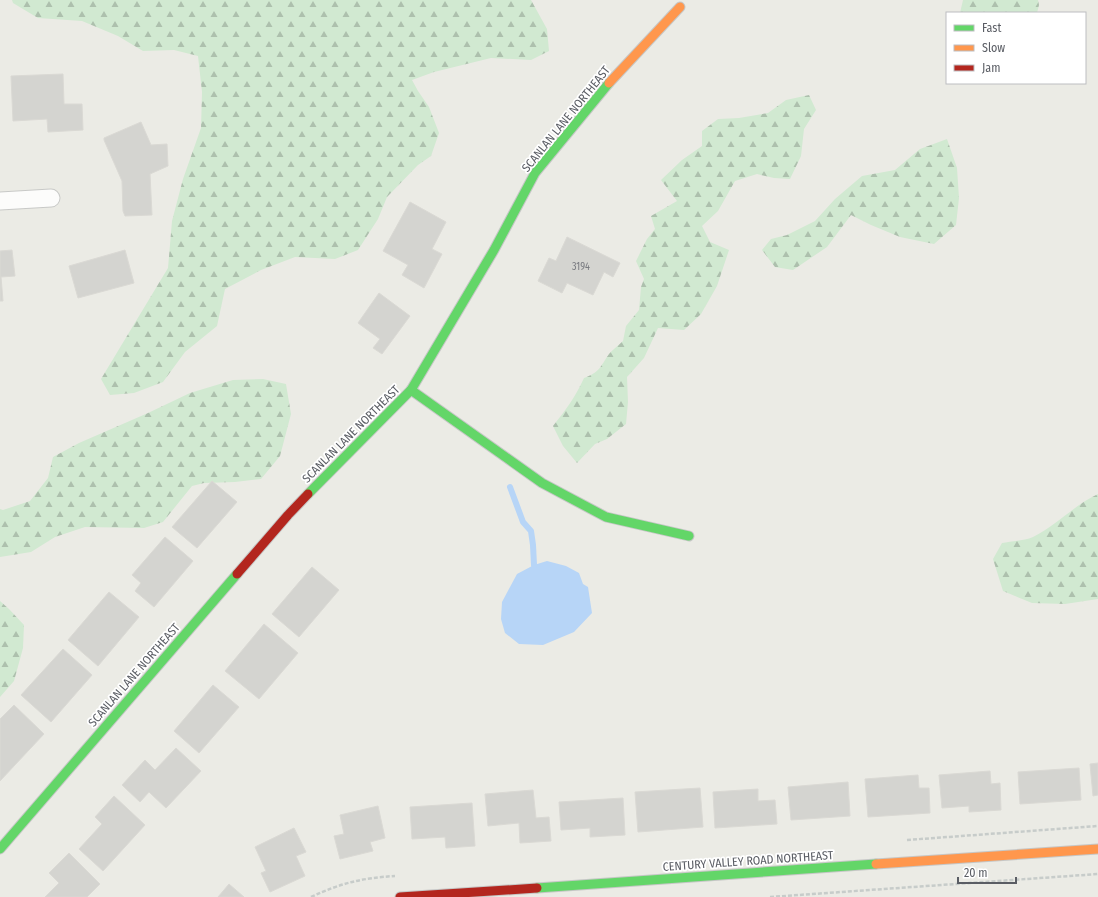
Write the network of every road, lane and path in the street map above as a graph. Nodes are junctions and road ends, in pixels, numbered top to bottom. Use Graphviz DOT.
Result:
graph roads {
  1 [pos="680,7"];
  2 [pos="51,198"];
  3 [pos="0,201"];
  4 [pos="411,390"];
  5 [pos="689,536"];
  6 [pos="0,849"];
  7 [pos="1098,849"];
  8 [pos="1098,874"];
  9 [pos="400,897"];
  10 [pos="770,897"];
  1 -- 4 [label="street, SCANLAN LANE NORTHEAST"];
  2 -- 3 [label="street"];
  4 -- 5 [label="street"];
  4 -- 6 [label="street, SCANLAN LANE NORTHEAST"];
  7 -- 9 [label="street, CENTURY VALLEY ROAD NORTHEAST"];
  8 -- 10 [label="path"];
}
